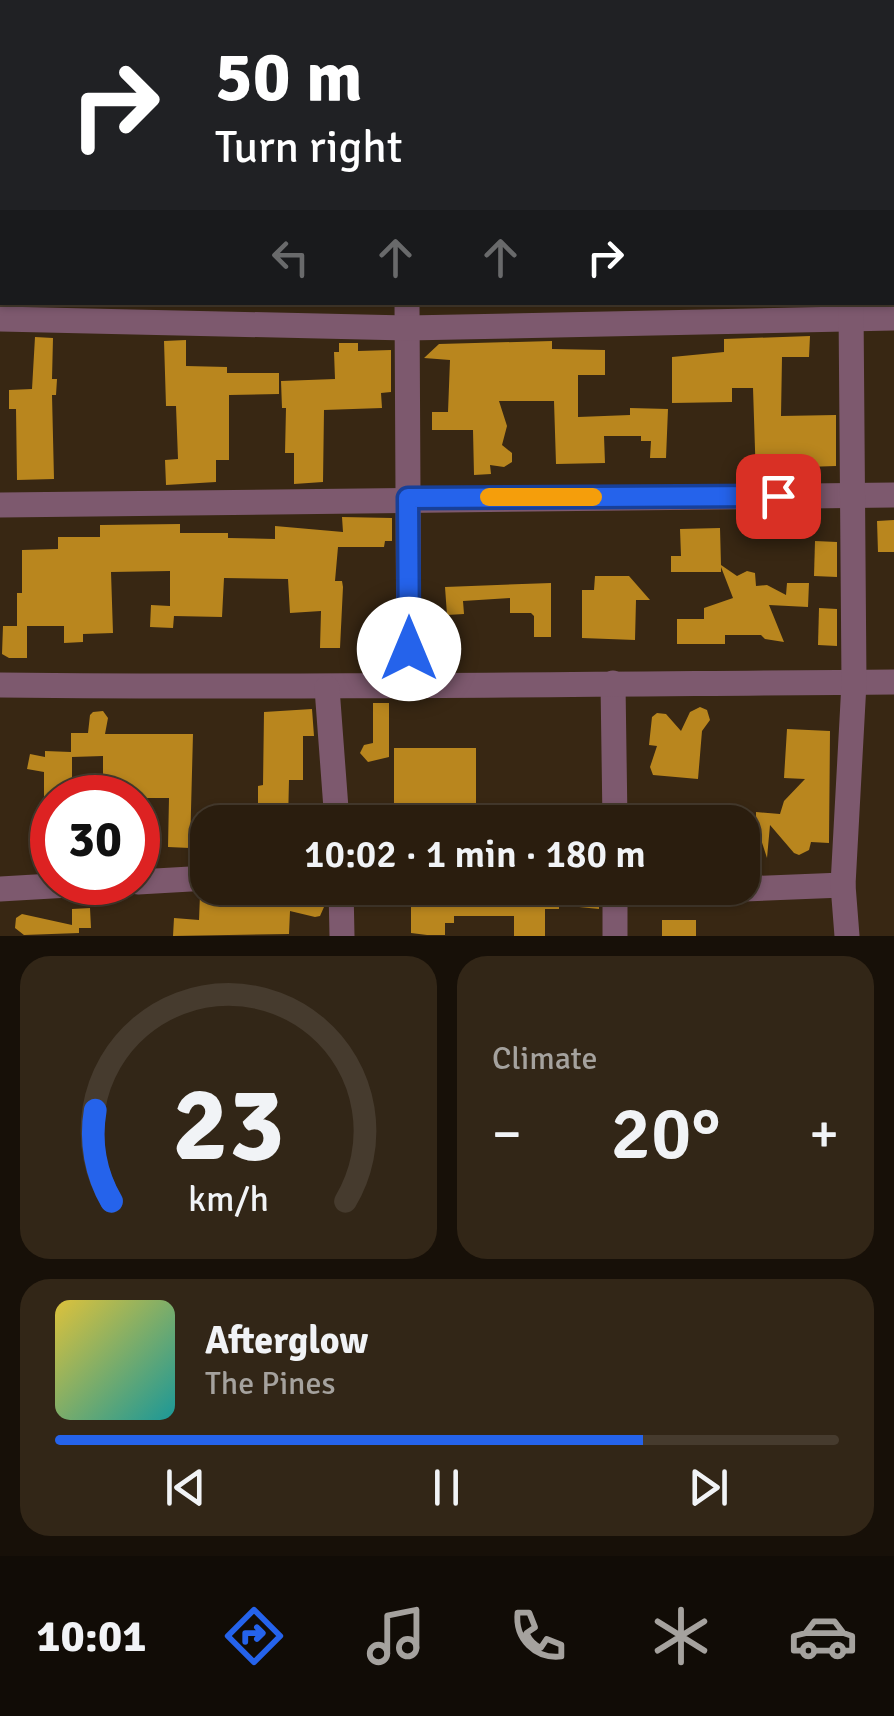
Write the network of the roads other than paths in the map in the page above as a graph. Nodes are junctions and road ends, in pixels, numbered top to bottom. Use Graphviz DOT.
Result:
graph roads {
  1 [pos="851,311"];
  2 [pos="407,315"];
  3 [pos="894,318"];
  4 [pos="0,319"];
  5 [pos="852,495"];
  6 [pos="894,496"];
  7 [pos="408,498"];
  8 [pos="0,505"];
  9 [pos="854,682"];
  10 [pos="894,682"];
  11 [pos="614,683"];
  12 [pos="0,685"];
  13 [pos="409,687"];
  14 [pos="327,688"];
  15 [pos="336,805"];
  16 [pos="614,805"];
  17 [pos="190,879"];
  18 [pos="160,881"];
  19 [pos="843,885"];
  20 [pos="30,886"];
  21 [pos="760,887"];
  22 [pos="0,888"];
  23 [pos="341,905"];
  24 [pos="615,905"];
  25 [pos="342,936"];
  26 [pos="614,936"];
  27 [pos="847,936"];
  1 -- 2 [label="street"];
  1 -- 3 [label="street"];
  1 -- 5 [label="street"];
  2 -- 4 [label="street"];
  2 -- 7 [label="street"];
  5 -- 6 [label="street"];
  5 -- 7 [label="street"];
  5 -- 9 [label="street"];
  7 -- 8 [label="street"];
  7 -- 13 [label="street"];
  9 -- 10 [label="street"];
  9 -- 11 [label="street"];
  9 -- 19 [label="street"];
  11 -- 13 [label="street"];
  11 -- 16 [label="street"];
  12 -- 14 [label="street"];
  13 -- 14 [label="street"];
  14 -- 15 [label="street"];
  17 -- 18 [label="street"];
  19 -- 21 [label="street"];
  19 -- 27 [label="street"];
  20 -- 22 [label="street"];
  23 -- 25 [label="street"];
  24 -- 26 [label="street"];
}
